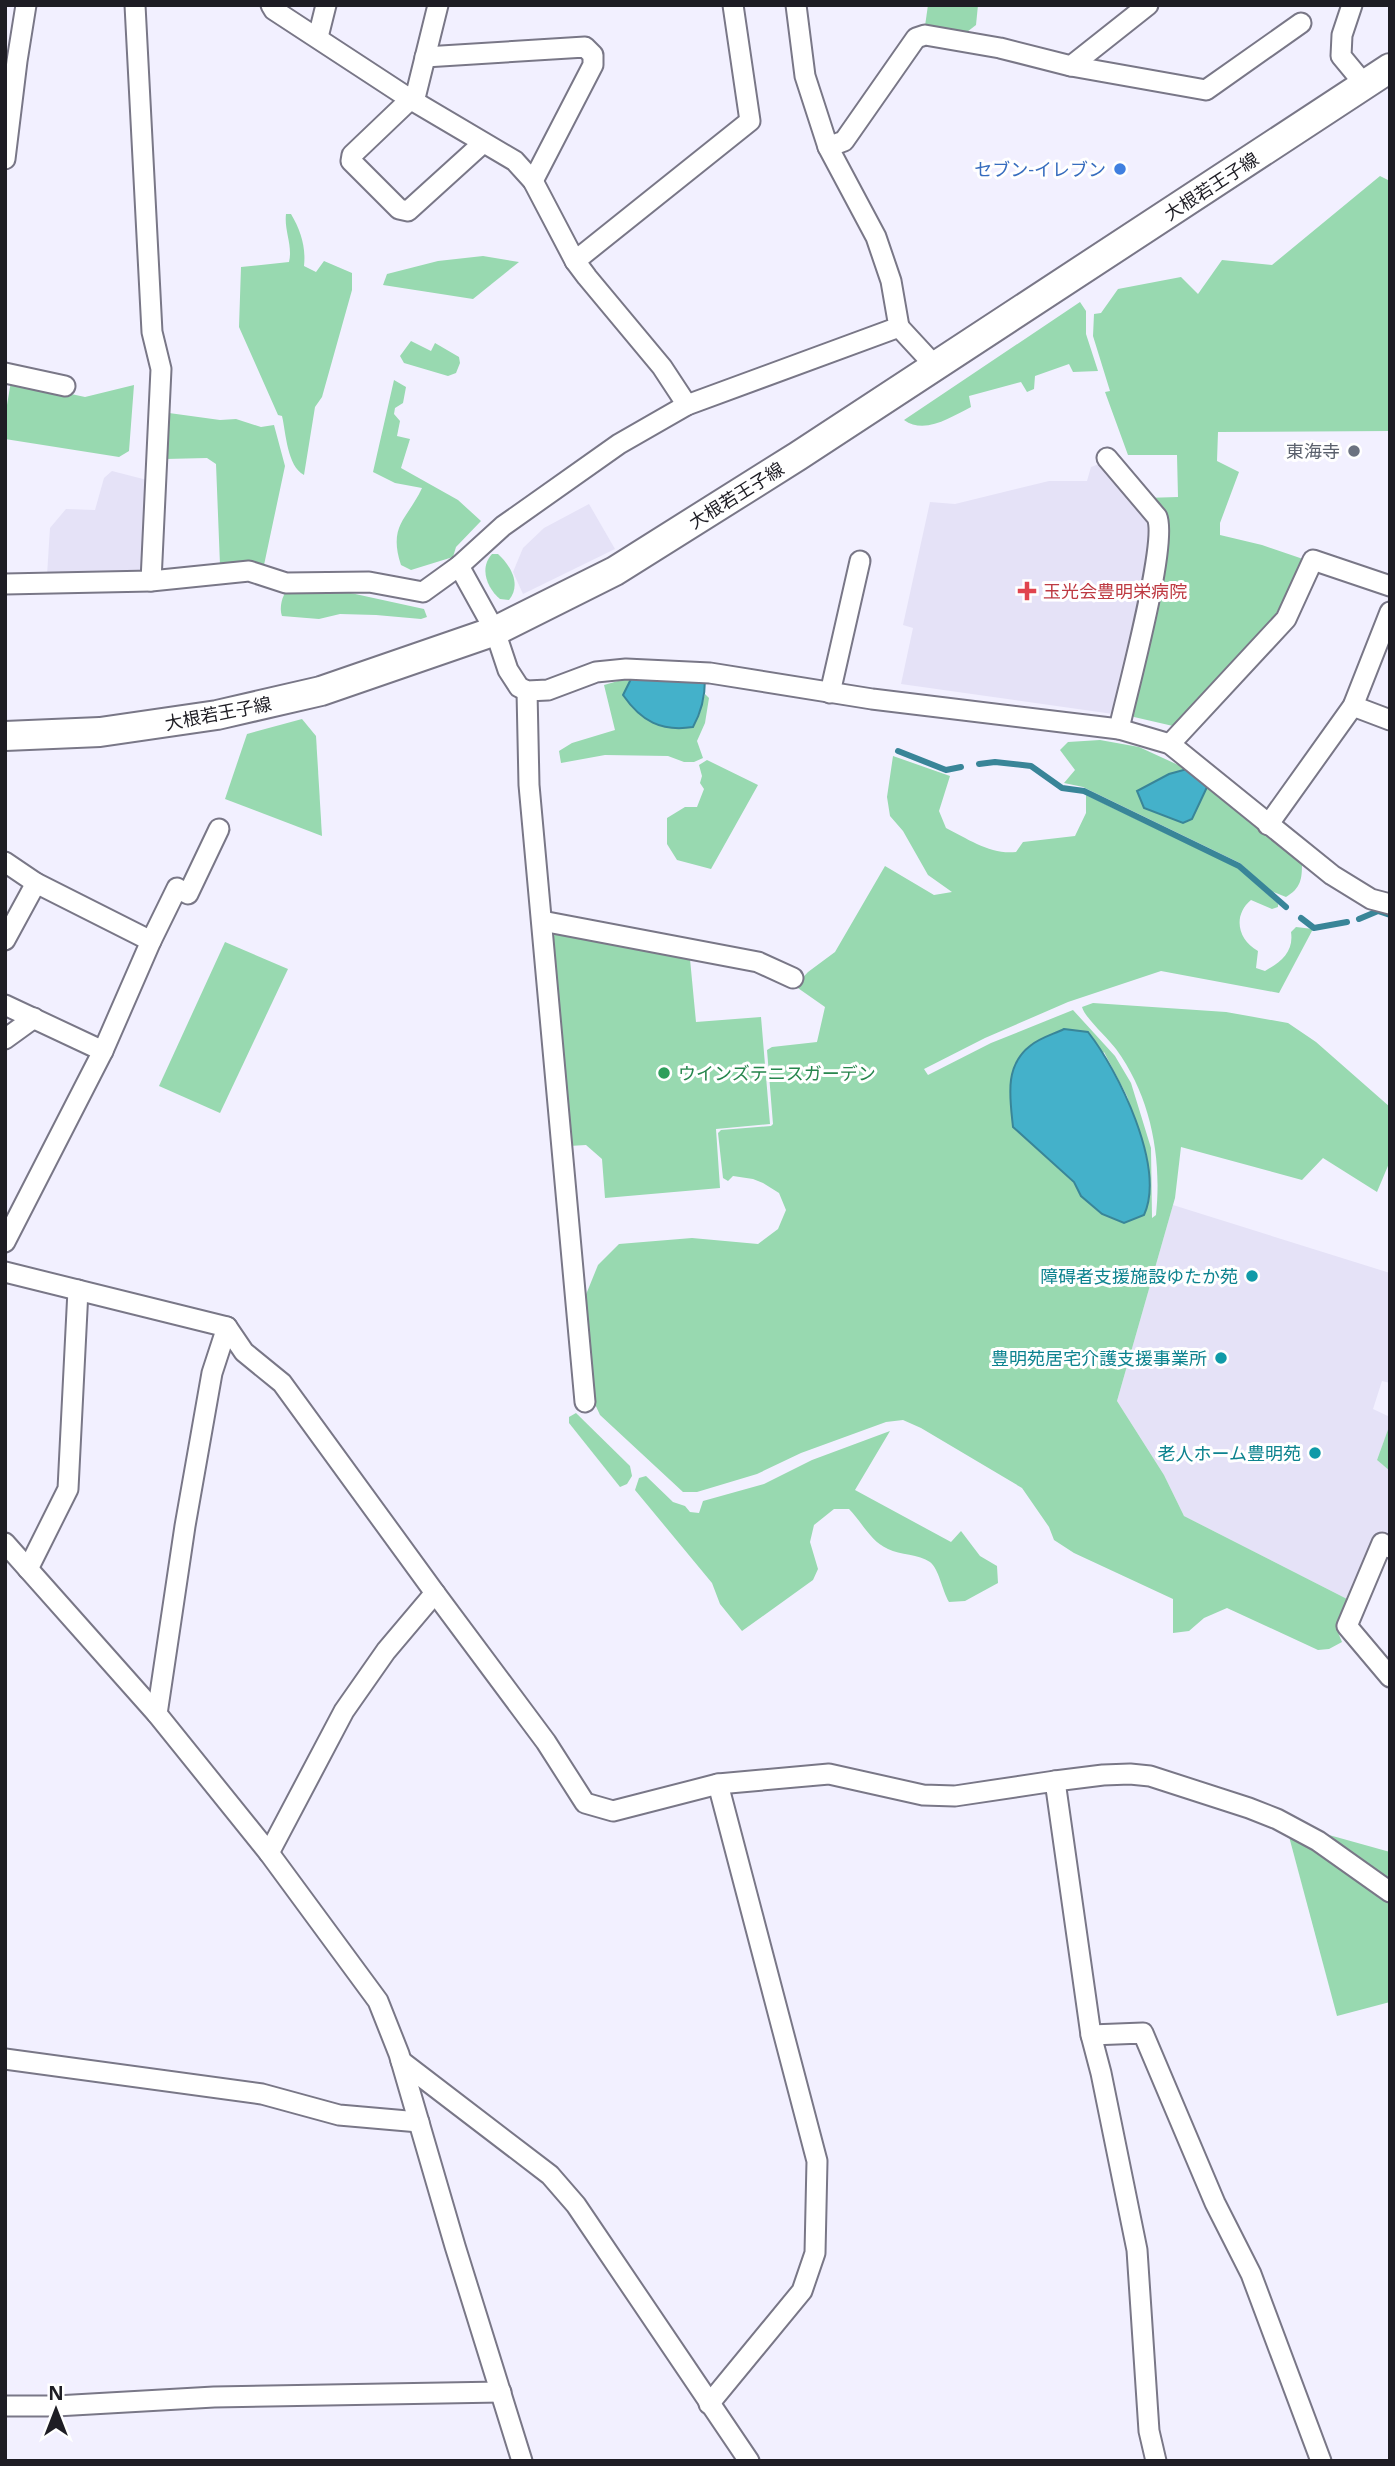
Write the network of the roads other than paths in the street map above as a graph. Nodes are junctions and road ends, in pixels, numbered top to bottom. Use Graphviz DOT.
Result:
graph roads {
  1 [pos="26,5"];
  2 [pos="135,5"];
  3 [pos="271,5"];
  4 [pos="326,5"];
  5 [pos="438,5"];
  6 [pos="733,5"];
  7 [pos="796,5"];
  8 [pos="1148,5"];
  9 [pos="1352,5"];
  10 [pos="1301,23"];
  11 [pos="318,37"];
  12 [pos="425,57"];
  13 [pos="11,59"];
  14 [pos="1071,66"];
  15 [pos="1390,68"];
  16 [pos="1365,85"];
  17 [pos="410,99"];
  18 [pos="483,143"];
  19 [pos="828,148"];
  20 [pos="5,159"];
  21 [pos="533,181"];
  22 [pos="575,261"];
  23 [pos="900,327"];
  24 [pos="936,367"];
  25 [pos="5,373"];
  26 [pos="65,386"];
  27 [pos="687,405"];
  28 [pos="1107,458"];
  29 [pos="860,561"];
  30 [pos="459,566"];
  31 [pos="151,581"];
  32 [pos="5,584"];
  33 [pos="1390,586"];
  34 [pos="1390,612"];
  35 [pos="495,631"];
  36 [pos="527,691"];
  37 [pos="830,693"];
  38 [pos="1353,706"];
  39 [pos="1390,720"];
  40 [pos="1119,729"];
  41 [pos="5,736"];
  42 [pos="1170,744"];
  43 [pos="1268,825"];
  44 [pos="219,829"];
  45 [pos="5,862"];
  46 [pos="36,883"];
  47 [pos="1390,904"];
  48 [pos="542,921"];
  49 [pos="5,940"];
  50 [pos="152,941"];
  51 [pos="793,978"];
  52 [pos="5,1005"];
  53 [pos="34,1018"];
  54 [pos="5,1039"];
  55 [pos="103,1051"];
  56 [pos="5,1242"];
  57 [pos="5,1272"];
  58 [pos="78,1290"];
  59 [pos="227,1327"];
  60 [pos="585,1402"];
  61 [pos="5,1543"];
  62 [pos="1390,1548"];
  63 [pos="28,1569"];
  64 [pos="435,1593"];
  65 [pos="1390,1677"];
  66 [pos="157,1714"];
  67 [pos="1055,1781"];
  68 [pos="719,1784"];
  69 [pos="269,1853"];
  70 [pos="1390,1892"];
  71 [pos="1091,2035"];
  72 [pos="5,2059"];
  73 [pos="401,2060"];
  74 [pos="419,2123"];
  75 [pos="501,2392"];
  76 [pos="709,2404"];
  77 [pos="5,2406"];
  78 [pos="522,2461"];
  79 [pos="749,2461"];
  80 [pos="1156,2461"];
  81 [pos="1321,2461"];
  1 -- 13 [label="street"];
  2 -- 31 [label="street"];
  3 -- 11 [label="street"];
  4 -- 11 [label="street"];
  5 -- 12 [label="street"];
  6 -- 22 [label="street"];
  7 -- 19 [label="street"];
  8 -- 14 [label="street"];
  9 -- 16 [label="street"];
  10 -- 14 [label="street"];
  11 -- 17 [label="street"];
  12 -- 17 [label="street"];
  12 -- 21 [label="street"];
  13 -- 20 [label="street"];
  14 -- 19 [label="street"];
  15 -- 16 [label="street, 大根若王子線"];
  16 -- 24 [label="street, 大根若王子線"];
  17 -- 18 [label="street"];
  17 -- 18 [label="street"];
  18 -- 21 [label="street"];
  19 -- 23 [label="street"];
  21 -- 22 [label="street"];
  22 -- 27 [label="street"];
  23 -- 24 [label="street"];
  23 -- 27 [label="street"];
  24 -- 35 [label="street, 大根若王子線"];
  25 -- 26 [label="street"];
  27 -- 30 [label="street"];
  28 -- 40 [label="street"];
  29 -- 37 [label="street"];
  30 -- 31 [label="street"];
  30 -- 35 [label="street"];
  31 -- 32 [label="street"];
  33 -- 42 [label="street"];
  34 -- 38 [label="street"];
  35 -- 36 [label="street"];
  35 -- 41 [label="street, 大根若王子線"];
  36 -- 37 [label="street"];
  36 -- 48 [label="street"];
  37 -- 40 [label="street"];
  38 -- 39 [label="street"];
  38 -- 43 [label="street"];
  40 -- 42 [label="street"];
  42 -- 43 [label="street"];
  43 -- 47 [label="street"];
  44 -- 50 [label="street"];
  45 -- 46 [label="street"];
  46 -- 49 [label="street"];
  46 -- 50 [label="street"];
  48 -- 51 [label="street"];
  48 -- 60 [label="street"];
  50 -- 55 [label="street"];
  52 -- 53 [label="street"];
  53 -- 54 [label="street"];
  53 -- 55 [label="street"];
  55 -- 56 [label="street"];
  57 -- 58 [label="street"];
  58 -- 59 [label="street"];
  58 -- 63 [label="street"];
  59 -- 64 [label="street"];
  59 -- 66 [label="street"];
  61 -- 63 [label="street"];
  62 -- 65 [label="street"];
  63 -- 66 [label="street"];
  64 -- 68 [label="street"];
  64 -- 69 [label="street"];
  66 -- 69 [label="street"];
  67 -- 68 [label="street"];
  67 -- 70 [label="street"];
  67 -- 71 [label="street"];
  68 -- 76 [label="street"];
  69 -- 73 [label="street"];
  71 -- 80 [label="street"];
  71 -- 81 [label="street"];
  72 -- 74 [label="street"];
  73 -- 74 [label="street"];
  73 -- 76 [label="street"];
  74 -- 75 [label="street"];
  75 -- 77 [label="street"];
  75 -- 78 [label="street"];
  76 -- 79 [label="street"];
}
